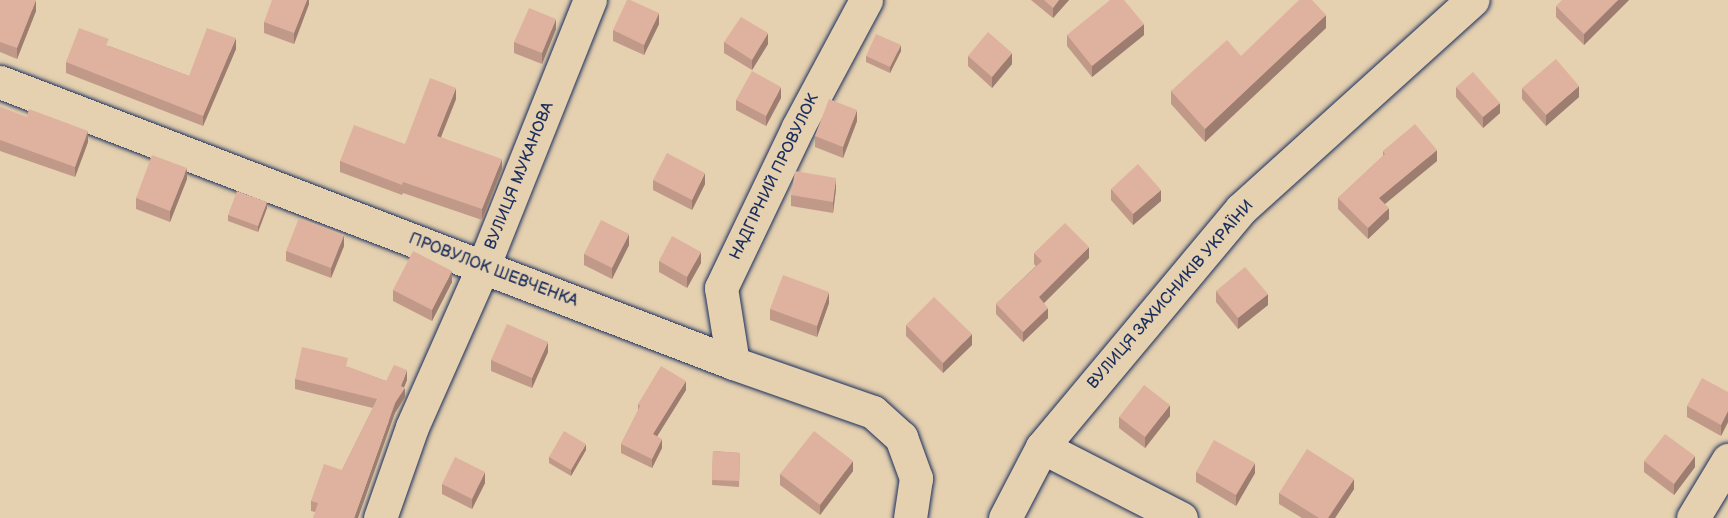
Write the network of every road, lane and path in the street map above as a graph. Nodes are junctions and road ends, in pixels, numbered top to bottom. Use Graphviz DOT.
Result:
graph roads {
  1 [pos="590,0"];
  2 [pos="866,0"];
  3 [pos="1473,0"];
  4 [pos="0,82"];
  5 [pos="483,267"];
  6 [pos="733,363"];
  7 [pos="1042,447"];
  8 [pos="1728,460"];
  9 [pos="380,518"];
  10 [pos="909,518"];
  11 [pos="1005,518"];
  12 [pos="1180,518"];
  13 [pos="1693,518"];
  1 -- 5 [label="street, ВУЛИЦЯ МУКАНОВА"];
  2 -- 6 [label="street, НАДГІРНИЙ ПРОВУЛОК"];
  3 -- 7 [label="street, ВУЛИЦЯ ЗАХИСНИКІВ УКРАЇНИ"];
  4 -- 5 [label="street, ПРОВУЛОК ШЕВЧЕНКА"];
  5 -- 6 [label="street, ПРОВУЛОК ШЕВЧЕНКА"];
  5 -- 9 [label="street, ВУЛИЦЯ МУКАНОВА"];
  6 -- 10 [label="street, ПРОВУЛОК ШЕВЧЕНКА"];
  7 -- 11 [label="street, ВУЛИЦЯ ЗАХИСНИКІВ УКРАЇНИ"];
  7 -- 12 [label="street"];
  8 -- 13 [label="street"];
}
